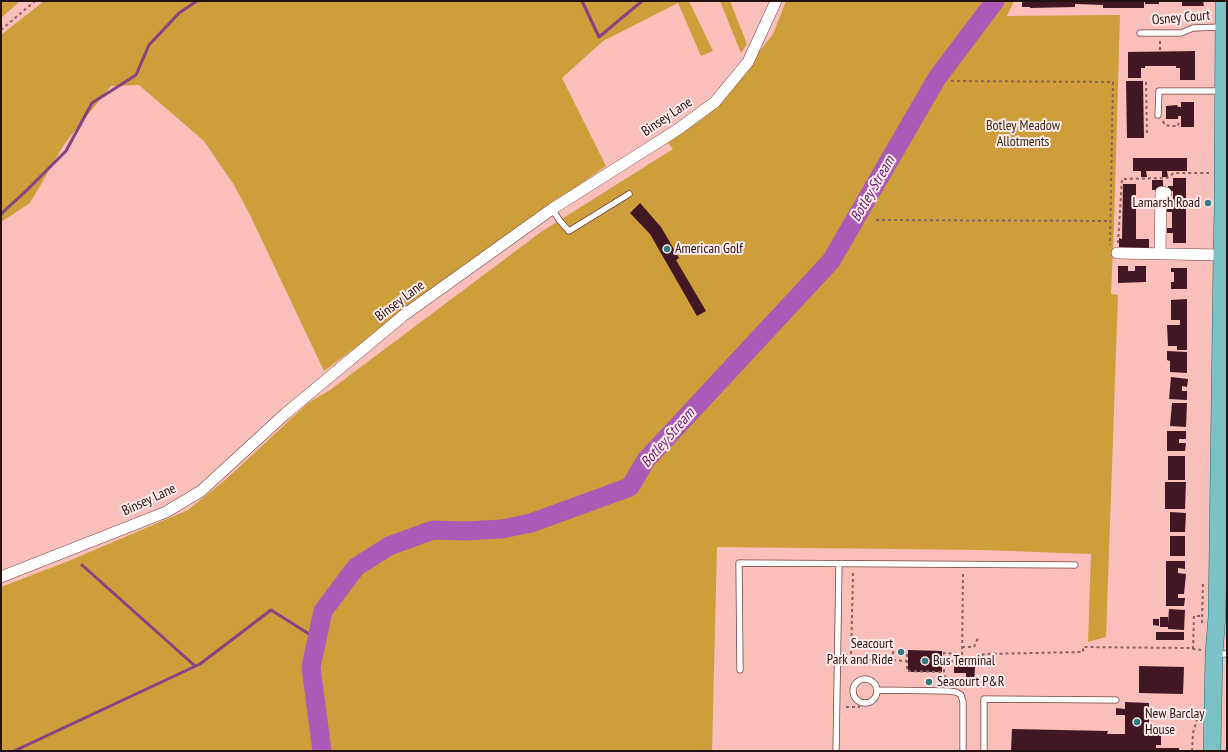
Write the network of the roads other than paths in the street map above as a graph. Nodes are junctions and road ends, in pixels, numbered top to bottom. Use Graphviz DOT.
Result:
graph roads {
  1 [pos="776,1"];
  2 [pos="1224,1"];
  3 [pos="1224,27"];
  4 [pos="1140,33"];
  5 [pos="1225,96"];
  6 [pos="1158,115"];
  7 [pos="1166,193"];
  8 [pos="629,194"];
  9 [pos="552,209"];
  10 [pos="1117,253"];
  11 [pos="1160,254"];
  12 [pos="1222,255"];
  13 [pos="1224,286"];
  14 [pos="1224,331"];
  15 [pos="839,564"];
  16 [pos="1075,565"];
  17 [pos="1,577"];
  18 [pos="1220,654"];
  19 [pos="740,670"];
  20 [pos="877,690"];
  21 [pos="1116,700"];
  22 [pos="836,751"];
  23 [pos="963,751"];
  24 [pos="984,751"];
  25 [pos="1212,751"];
  1 -- 9 [label="street, Binsey Lane"];
  2 -- 3 [label="main road"];
  3 -- 4 [label="lane, Osney Court"];
  3 -- 5 [label="main road"];
  5 -- 6 [label="lane"];
  5 -- 12 [label="main road"];
  7 -- 11 [label="street"];
  8 -- 9 [label="lane"];
  9 -- 17 [label="street, Binsey Lane"];
  10 -- 11 [label="street"];
  11 -- 12 [label="street"];
  12 -- 13 [label="main road"];
  13 -- 14 [label="main road"];
  14 -- 18 [label="main road"];
  15 -- 16 [label="lane"];
  15 -- 19 [label="lane"];
  15 -- 22 [label="lane"];
  18 -- 25 [label="main road"];
  20 -- 20 [label="lane"];
  20 -- 23 [label="lane"];
  21 -- 24 [label="lane"];
}
